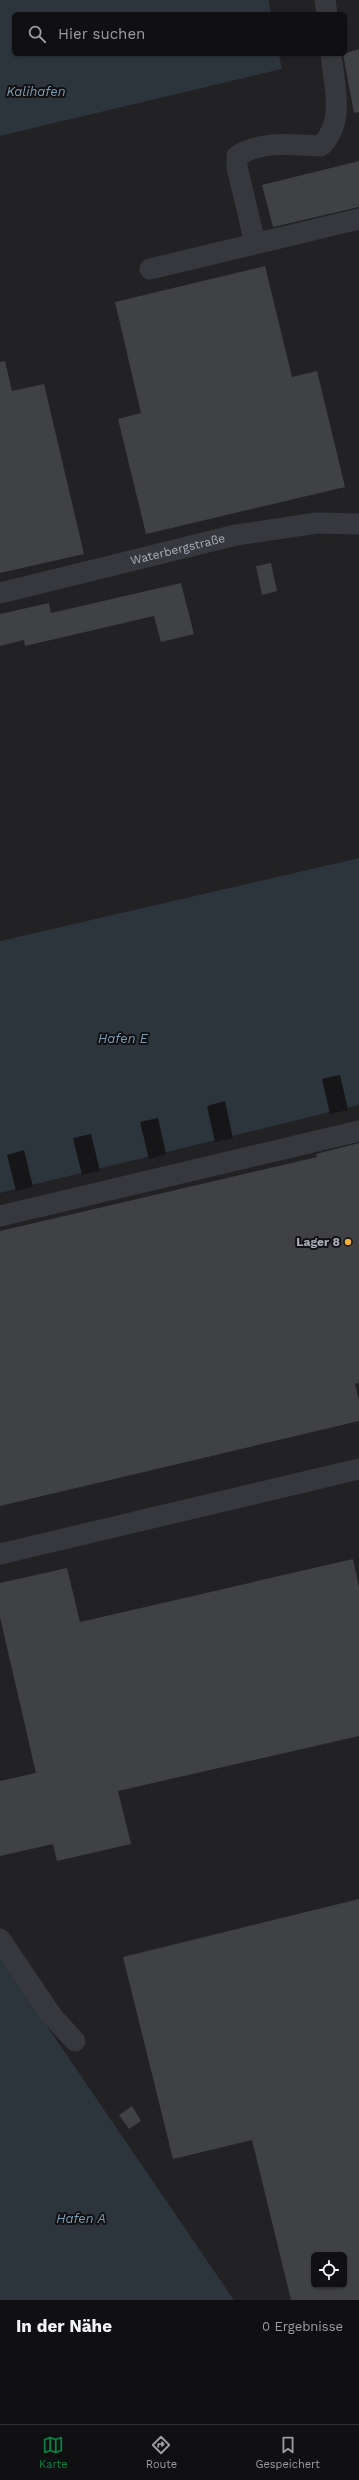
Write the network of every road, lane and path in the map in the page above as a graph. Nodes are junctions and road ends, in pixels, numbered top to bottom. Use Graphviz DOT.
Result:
graph roads {
  1 [pos="325,0"];
  2 [pos="327,12"];
  3 [pos="331,56"];
  4 [pos="359,219"];
  5 [pos="255,243"];
  6 [pos="150,269"];
  7 [pos="359,524"];
  8 [pos="0,593"];
  9 [pos="359,1131"];
  10 [pos="0,1216"];
  11 [pos="359,1469"];
  12 [pos="0,1554"];
  13 [pos="0,1939"];
  14 [pos="74,2041"];
  1 -- 2 [label="street"];
  3 -- 5 [label="street"];
  4 -- 5 [label="street"];
  5 -- 6 [label="street"];
  7 -- 8 [label="street, Waterbergstraße"];
  9 -- 10 [label="street"];
  11 -- 12 [label="street"];
  13 -- 14 [label="street"];
}
